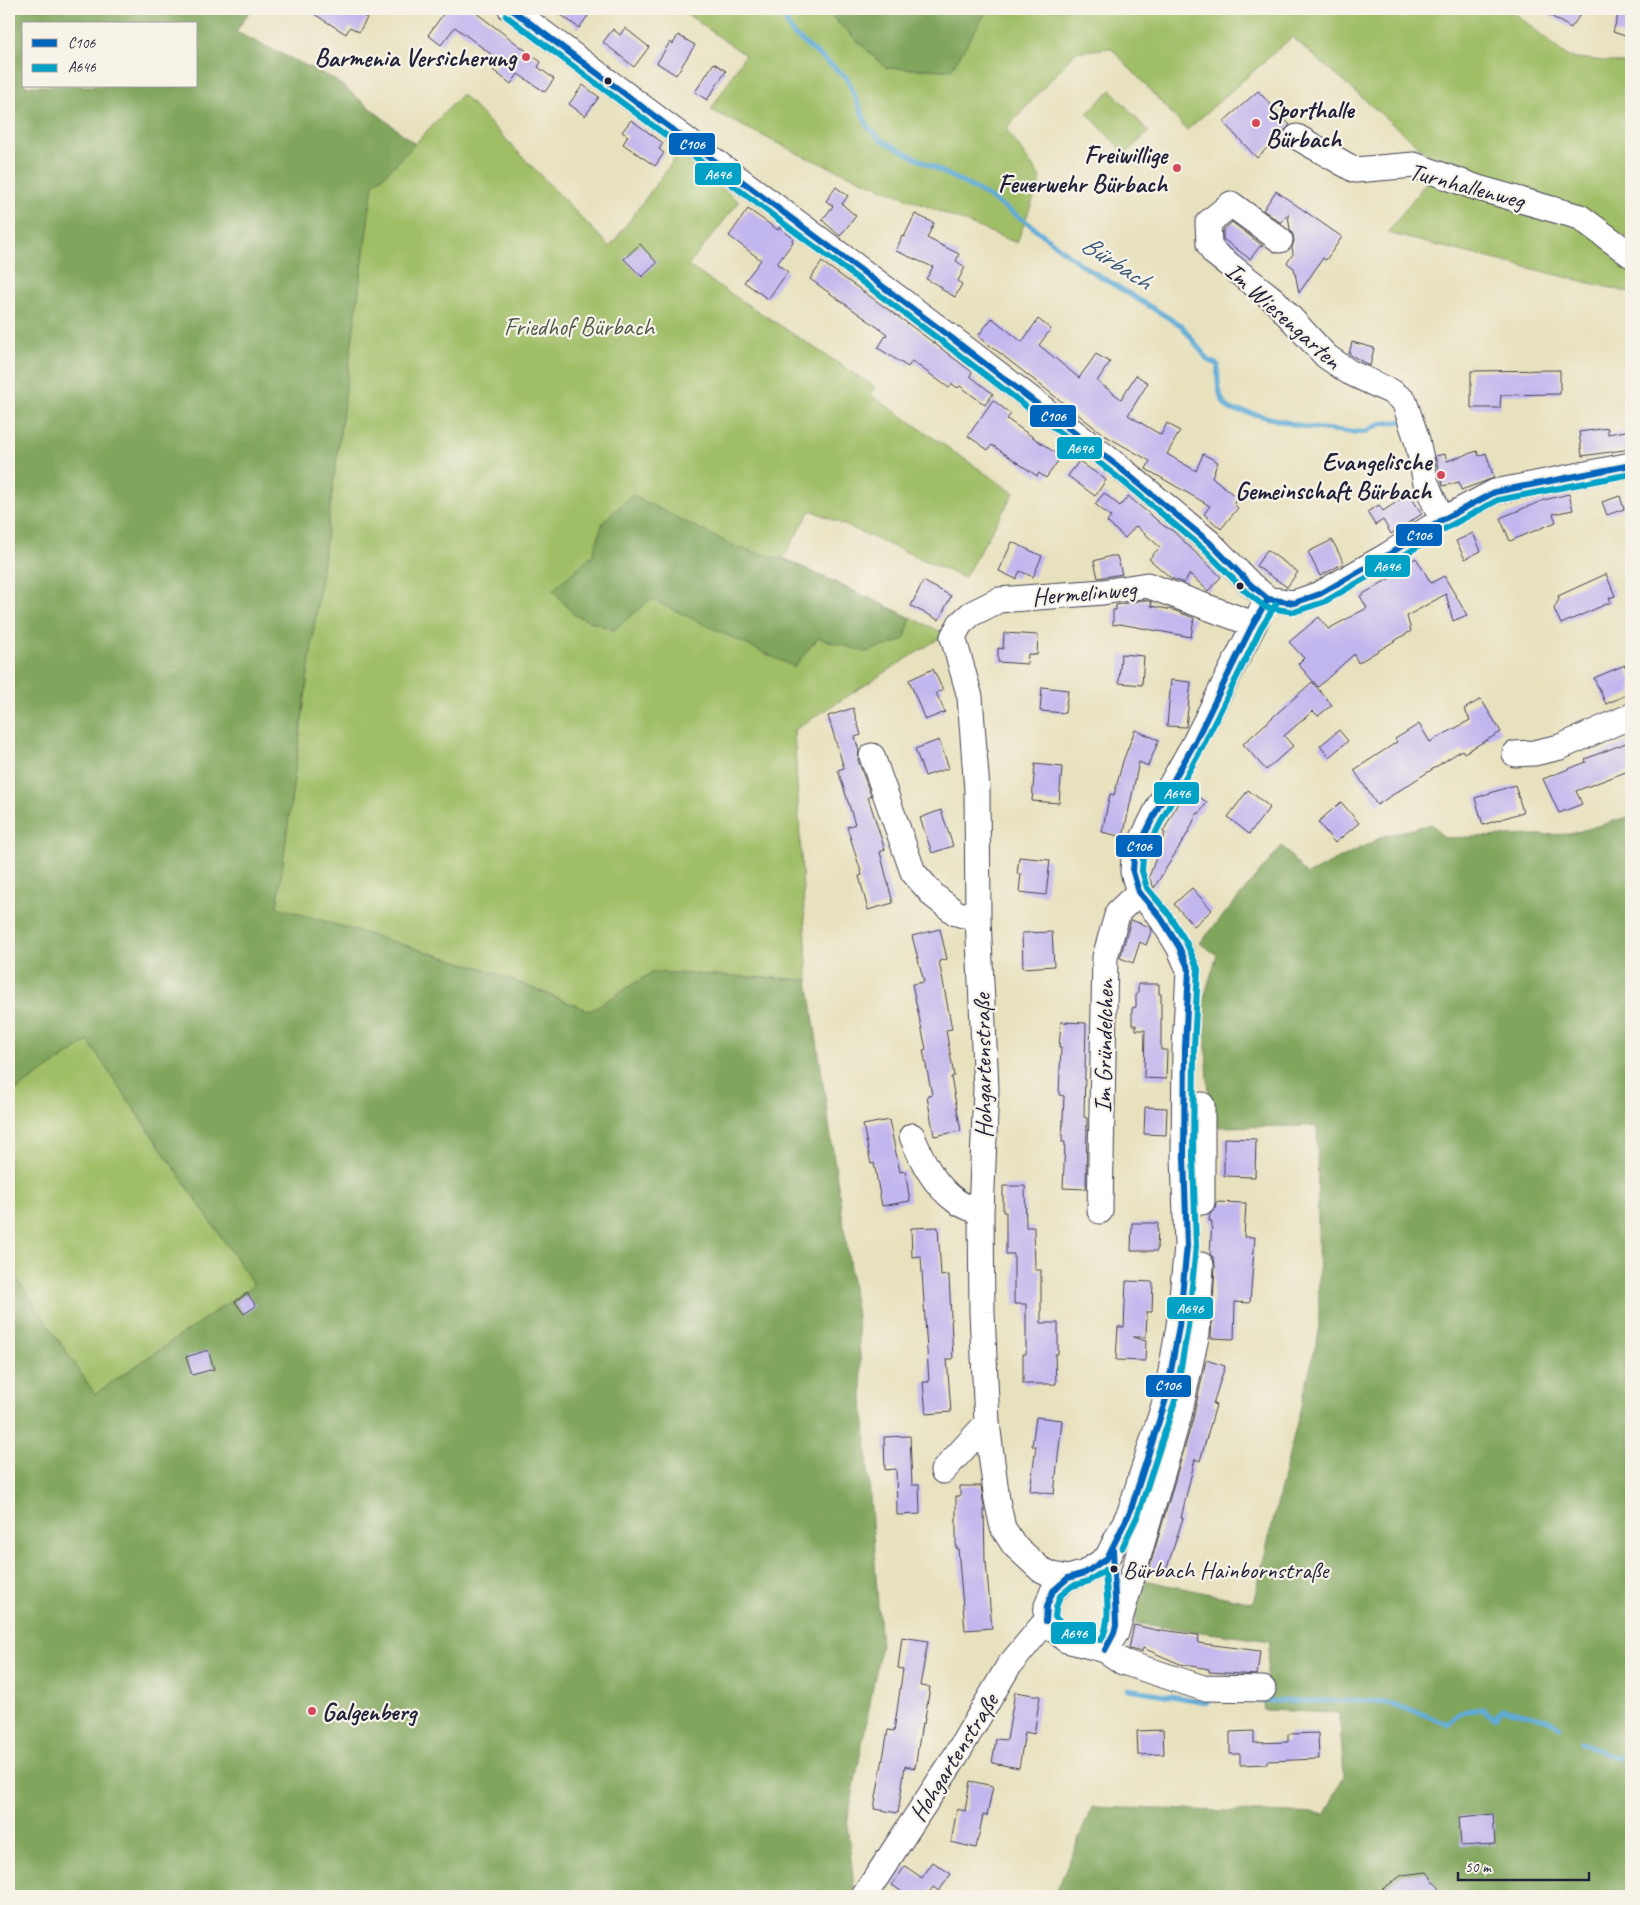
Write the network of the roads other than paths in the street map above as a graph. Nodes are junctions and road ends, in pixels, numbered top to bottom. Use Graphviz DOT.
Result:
graph roads {
  1 [pos="511,9"];
  2 [pos="1297,137"];
  3 [pos="1280,240"];
  4 [pos="1631,255"];
  5 [pos="1631,465"];
  6 [pos="1442,520"];
  7 [pos="1268,599"];
  8 [pos="1253,624"];
  9 [pos="953,637"];
  10 [pos="1631,716"];
  11 [pos="1515,754"];
  12 [pos="872,756"];
  13 [pos="1139,892"];
  14 [pos="978,919"];
  15 [pos="1185,1048"];
  16 [pos="912,1136"];
  17 [pos="1100,1211"];
  18 [pos="981,1212"];
  19 [pos="987,1423"];
  20 [pos="943,1471"];
  21 [pos="1113,1549"];
  22 [pos="1068,1578"];
  23 [pos="1046,1622"];
  24 [pos="1118,1624"];
  25 [pos="1105,1650"];
  26 [pos="1263,1690"];
  27 [pos="864,1896"];
  1 -- 7 [label="street"];
  2 -- 4 [label="street, Turnhallenweg"];
  3 -- 6 [label="street, Im Wiesengarten"];
  5 -- 6 [label="street"];
  6 -- 7 [label="street"];
  7 -- 8 [label="street"];
  8 -- 9 [label="street, Hermelinweg"];
  8 -- 13 [label="street"];
  9 -- 14 [label="street, Hohgartenstraße"];
  10 -- 11 [label="street"];
  12 -- 14 [label="street"];
  13 -- 15 [label="street"];
  13 -- 17 [label="street, Im Gründelchen"];
  14 -- 18 [label="street, Hohgartenstraße"];
  15 -- 21 [label="street"];
  15 -- 24 [label="street"];
  16 -- 18 [label="street"];
  18 -- 19 [label="street, Hohgartenstraße"];
  19 -- 20 [label="street"];
  19 -- 22 [label="street, Hohgartenstraße"];
  21 -- 22 [label="street"];
  21 -- 24 [label="street"];
  22 -- 23 [label="street"];
  23 -- 25 [label="street"];
  23 -- 27 [label="street, Hohgartenstraße"];
  24 -- 25 [label="street"];
  25 -- 26 [label="street"];
}
